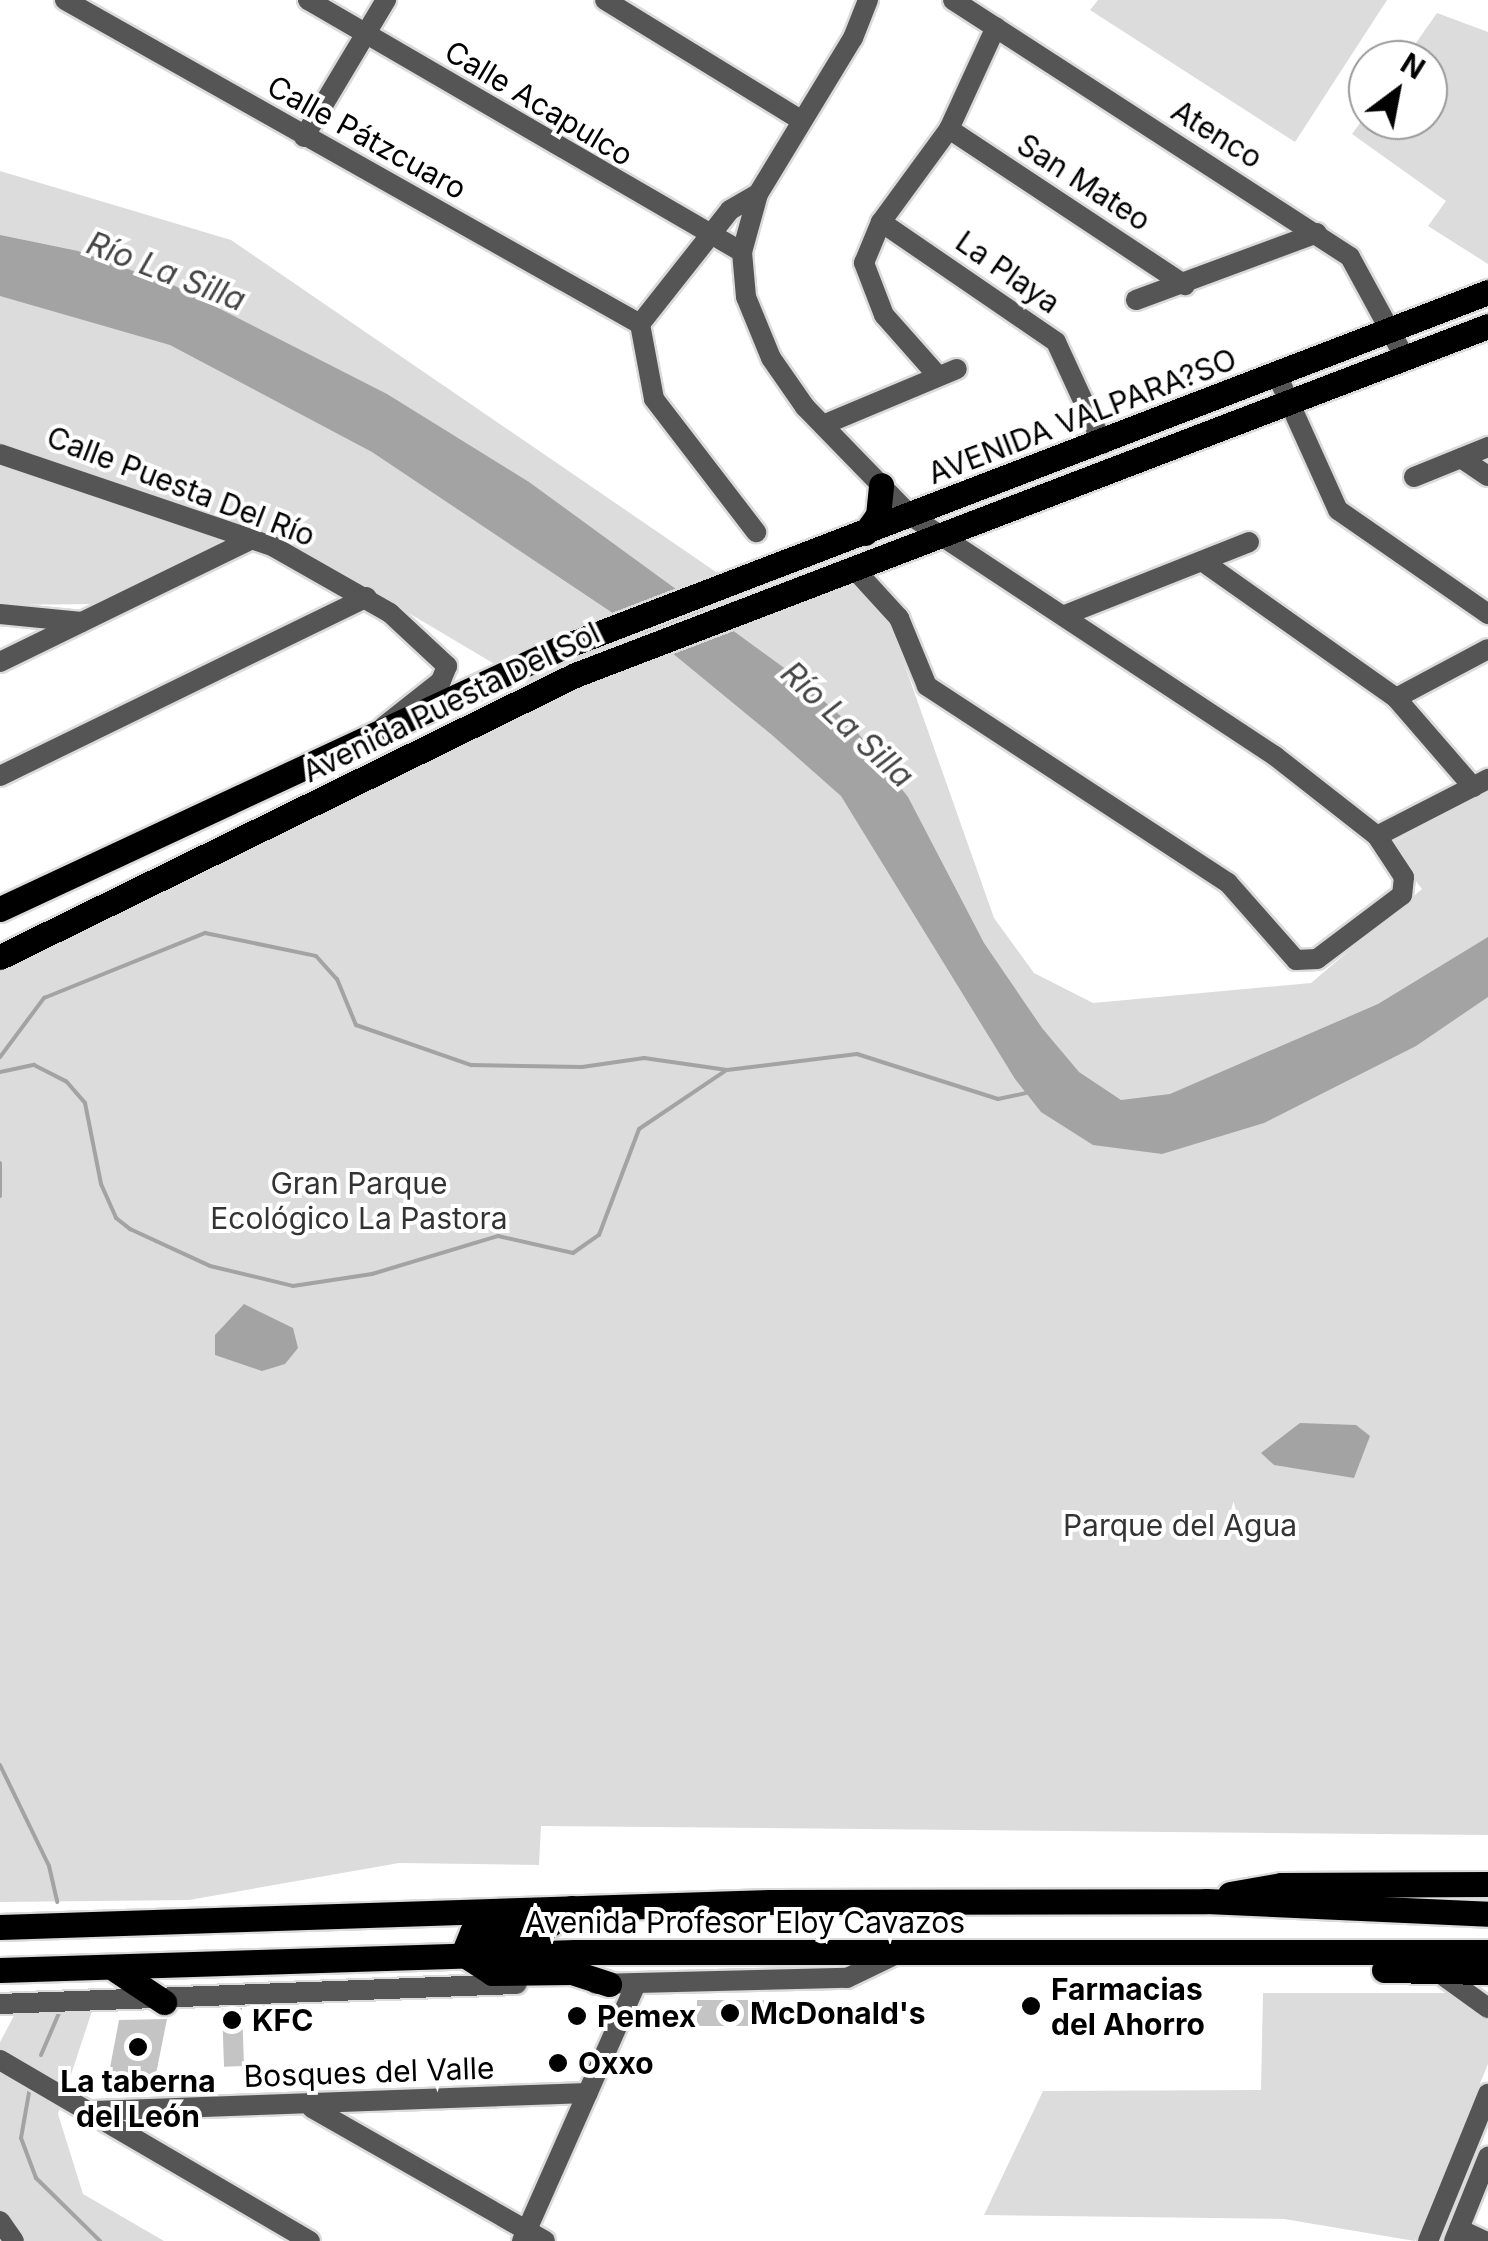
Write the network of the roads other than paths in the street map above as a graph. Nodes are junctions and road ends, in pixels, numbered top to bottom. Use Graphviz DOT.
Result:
graph roads {
  1 [pos="66,0"];
  2 [pos="308,0"];
  3 [pos="386,0"];
  4 [pos="605,0"];
  5 [pos="868,0"];
  6 [pos="953,0"];
  7 [pos="996,27"];
  8 [pos="365,35"];
  9 [pos="802,120"];
  10 [pos="949,129"];
  11 [pos="304,136"];
  12 [pos="758,194"];
  13 [pos="881,222"];
  14 [pos="1318,234"];
  15 [pos="708,238"];
  16 [pos="742,252"];
  17 [pos="1185,284"];
  18 [pos="1488,292"];
  19 [pos="1136,300"];
  20 [pos="640,324"];
  21 [pos="1392,330"];
  22 [pos="1482,334"];
  23 [pos="1405,358"];
  24 [pos="1277,376"];
  25 [pos="1290,408"];
  26 [pos="823,425"];
  27 [pos="1103,444"];
  28 [pos="1488,447"];
  29 [pos="0,454"];
  30 [pos="1461,458"];
  31 [pos="1488,476"];
  32 [pos="1414,477"];
  33 [pos="881,486"];
  34 [pos="911,516"];
  35 [pos="756,532"];
  36 [pos="864,533"];
  37 [pos="252,539"];
  38 [pos="944,539"];
  39 [pos="1249,542"];
  40 [pos="1202,561"];
  41 [pos="856,572"];
  42 [pos="366,597"];
  43 [pos="0,614"];
  44 [pos="1488,614"];
  45 [pos="1066,615"];
  46 [pos="82,622"];
  47 [pos="1488,649"];
  48 [pos="0,662"];
  49 [pos="1396,698"];
  50 [pos="377,734"];
  51 [pos="0,776"];
  52 [pos="1481,783"];
  53 [pos="1377,836"];
  54 [pos="39,892"];
  55 [pos="0,909"];
  56 [pos="54,930"];
  57 [pos="0,957"];
  58 [pos="1486,1884"];
  59 [pos="1206,1901"];
  60 [pos="571,1908"];
  61 [pos="1488,1914"];
  62 [pos="0,1926"];
  63 [pos="1488,1952"];
  64 [pos="464,1954"];
  65 [pos="1332,1954"];
  66 [pos="895,1955"];
  67 [pos="0,1970"];
  68 [pos="116,1970"];
  69 [pos="609,1984"];
  70 [pos="636,1984"];
  71 [pos="1485,1992"];
  72 [pos="164,2002"];
  73 [pos="0,2004"];
  74 [pos="0,2060"];
  75 [pos="588,2092"];
  76 [pos="1488,2094"];
  77 [pos="310,2107"];
  78 [pos="94,2111"];
  79 [pos="1481,2132"];
  80 [pos="1488,2158"];
  81 [pos="0,2221"];
  82 [pos="1457,2235"];
  83 [pos="531,2238"];
  84 [pos="303,2239"];
  85 [pos="14,2241"];
  86 [pos="1428,2241"];
  87 [pos="1485,2241"];
  1 -- 11 [label="street, Calle Pátzcuaro"];
  2 -- 8 [label="street, Calle Acapulco"];
  3 -- 8 [label="street"];
  4 -- 9 [label="street"];
  5 -- 9 [label="street"];
  6 -- 7 [label="street, Atenco"];
  7 -- 10 [label="street"];
  7 -- 14 [label="street, Atenco"];
  8 -- 11 [label="street"];
  8 -- 15 [label="street, Calle Acapulco"];
  9 -- 12 [label="street"];
  10 -- 13 [label="street"];
  10 -- 17 [label="street, San Mateo"];
  11 -- 20 [label="street, Calle Pátzcuaro"];
  12 -- 15 [label="street"];
  12 -- 16 [label="street"];
  13 -- 26 [label="street"];
  13 -- 27 [label="street, La Playa"];
  14 -- 17 [label="street"];
  14 -- 21 [label="street, Atenco"];
  15 -- 16 [label="street, Calle Acapulco"];
  15 -- 20 [label="street"];
  16 -- 26 [label="street"];
  17 -- 19 [label="street"];
  18 -- 21 [label="main road, AVENIDA VALPARA?SO"];
  20 -- 35 [label="street"];
  21 -- 23 [label="street, Atenco"];
  21 -- 24 [label="main road, AVENIDA VALPARA?SO"];
  22 -- 23 [label="main road"];
  23 -- 25 [label="main road"];
  24 -- 25 [label="street"];
  24 -- 27 [label="main road, AVENIDA VALPARA?SO"];
  25 -- 38 [label="main road"];
  25 -- 44 [label="street"];
  26 -- 33 [label="street"];
  27 -- 34 [label="main road, AVENIDA VALPARA?SO"];
  28 -- 30 [label="street"];
  29 -- 37 [label="street, Calle Puesta Del Río"];
  30 -- 31 [label="street"];
  30 -- 32 [label="street"];
  33 -- 34 [label="street"];
  33 -- 36 [label="main road"];
  34 -- 36 [label="main road, Avenida Puesta Del Sol"];
  34 -- 38 [label="street"];
  36 -- 50 [label="main road, Avenida Puesta Del Sol"];
  37 -- 42 [label="street, Calle Puesta Del Río"];
  37 -- 46 [label="street"];
  38 -- 41 [label="main road, Avenida Puesta Del Sol"];
  38 -- 45 [label="street"];
  39 -- 40 [label="street"];
  40 -- 45 [label="street"];
  40 -- 49 [label="street"];
  41 -- 53 [label="street"];
  41 -- 56 [label="main road, Avenida Puesta Del Sol"];
  42 -- 50 [label="street, Calle Puesta Del Río"];
  42 -- 51 [label="street"];
  43 -- 46 [label="street"];
  45 -- 53 [label="street"];
  46 -- 48 [label="street"];
  47 -- 49 [label="street"];
  49 -- 52 [label="street"];
  50 -- 54 [label="main road, Avenida Puesta Del Sol"];
  52 -- 53 [label="street"];
  54 -- 55 [label="main road, Avenida Puesta Del Sol"];
  54 -- 56 [label="main road"];
  56 -- 57 [label="main road, Avenida Puesta Del Sol"];
  58 -- 59 [label="main road"];
  59 -- 60 [label="main road, Avenida Profesor Eloy Cavazos"];
  59 -- 61 [label="main road, Avenida Profesor Eloy Cavazos"];
  60 -- 62 [label="main road, Avenida Profesor Eloy Cavazos"];
  60 -- 64 [label="main road"];
  63 -- 65 [label="main road"];
  64 -- 66 [label="main road, Avenida Profesor Eloy Cavazos"];
  64 -- 68 [label="main road, Avenida Profesor Eloy Cavazos"];
  64 -- 69 [label="main road"];
  65 -- 66 [label="main road, Avenida Profesor Eloy Cavazos"];
  65 -- 71 [label="main road, Avenida Profesor Eloy Cavazos"];
  66 -- 70 [label="street"];
  67 -- 68 [label="main road, Avenida Profesor Eloy Cavazos"];
  68 -- 72 [label="main road"];
  69 -- 70 [label="street"];
  69 -- 72 [label="street"];
  70 -- 75 [label="street"];
  72 -- 73 [label="street"];
  74 -- 78 [label="street"];
  75 -- 77 [label="street, Bosques del Valle"];
  75 -- 83 [label="street"];
  76 -- 79 [label="street"];
  77 -- 78 [label="street, Bosques del Valle"];
  77 -- 83 [label="street"];
  78 -- 84 [label="street"];
  79 -- 86 [label="street"];
  80 -- 82 [label="street"];
  81 -- 85 [label="street"];
  82 -- 87 [label="street"];
}
